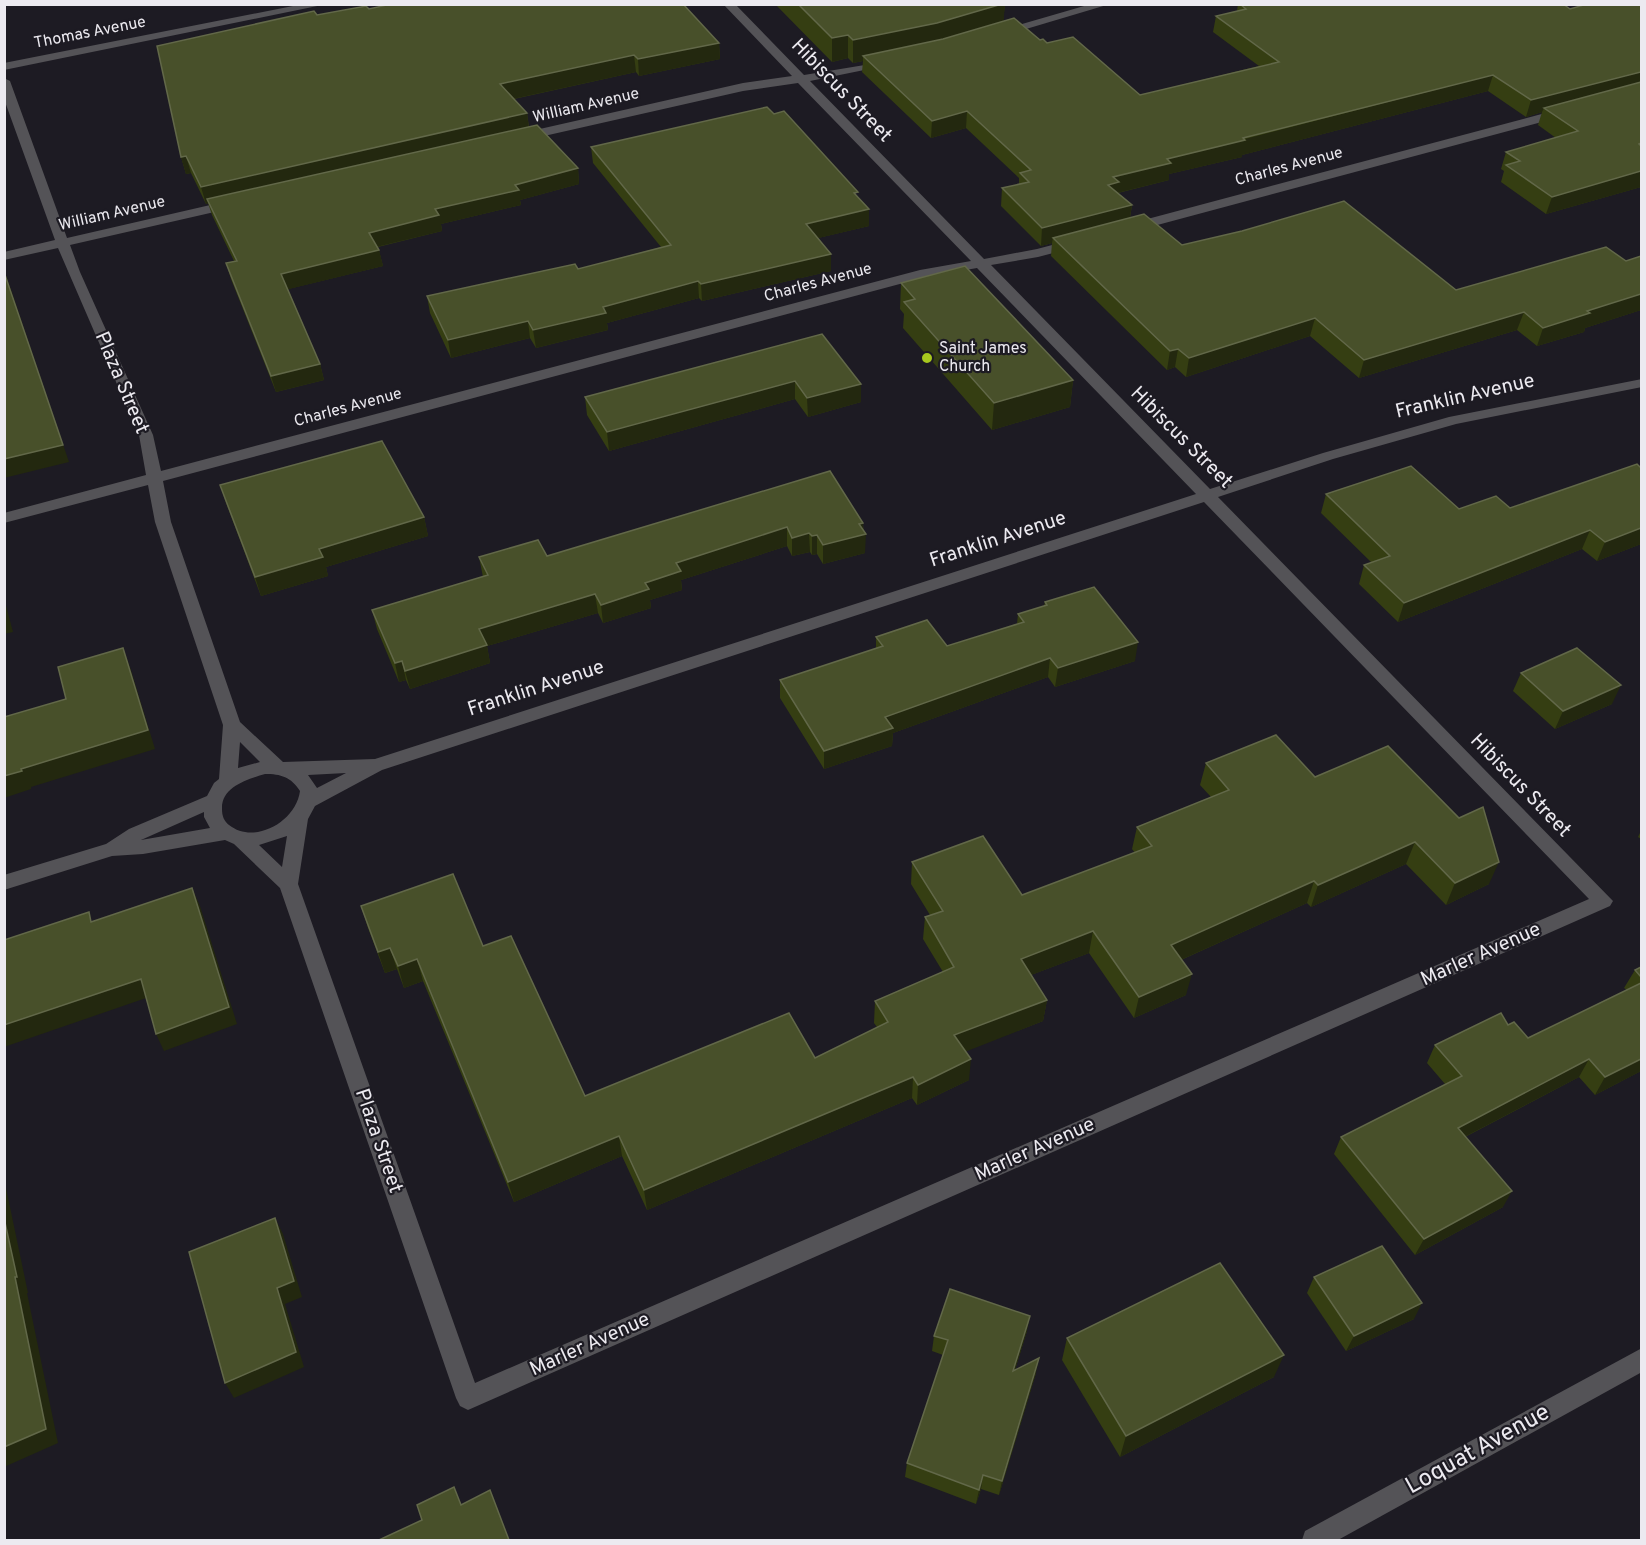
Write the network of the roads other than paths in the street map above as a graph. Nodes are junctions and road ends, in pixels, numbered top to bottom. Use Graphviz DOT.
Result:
graph roads {
  1 [pos="322,4"];
  2 [pos="728,4"];
  3 [pos="1105,4"];
  4 [pos="987,38"];
  5 [pos="892,61"];
  6 [pos="4,67"];
  7 [pos="800,79"];
  8 [pos="4,81"];
  9 [pos="1573,109"];
  10 [pos="512,140"];
  11 [pos="247,200"];
  12 [pos="1118,232"];
  13 [pos="1083,241"];
  14 [pos="62,242"];
  15 [pos="4,256"];
  16 [pos="981,264"];
  17 [pos="1641,383"];
  18 [pos="153,479"];
  19 [pos="1209,495"];
  20 [pos="4,518"];
  21 [pos="232,725"];
  22 [pos="376,765"];
  23 [pos="283,768"];
  24 [pos="228,780"];
  25 [pos="212,801"];
  26 [pos="308,801"];
  27 [pos="298,819"];
  28 [pos="232,836"];
  29 [pos="112,849"];
  30 [pos="4,883"];
  31 [pos="288,884"];
  32 [pos="1603,901"];
  33 [pos="1641,1359"];
  34 [pos="468,1398"];
  35 [pos="1314,1540"];
  1 -- 6 [label="street, Thomas Avenue"];
  2 -- 7 [label="street, Hibiscus Street"];
  3 -- 4 [label="street"];
  5 -- 7 [label="street, William Avenue"];
  7 -- 10 [label="street, William Avenue"];
  7 -- 16 [label="street, Hibiscus Street"];
  8 -- 14 [label="street, Plaza Street"];
  9 -- 12 [label="street, Charles Avenue"];
  11 -- 14 [label="street, William Avenue"];
  13 -- 16 [label="street, Charles Avenue"];
  14 -- 15 [label="street, William Avenue"];
  14 -- 18 [label="street, Plaza Street"];
  16 -- 18 [label="street, Charles Avenue"];
  16 -- 19 [label="street, Hibiscus Street"];
  17 -- 19 [label="street, Franklin Avenue"];
  18 -- 20 [label="street, Charles Avenue"];
  18 -- 21 [label="street, Plaza Street"];
  19 -- 22 [label="street, Franklin Avenue"];
  19 -- 32 [label="street, Hibiscus Street"];
  21 -- 23 [label="street, Plaza Street"];
  21 -- 24 [label="street, Plaza Street"];
  22 -- 23 [label="street, Franklin Avenue"];
  22 -- 26 [label="street, Franklin Avenue"];
  23 -- 24 [label="street"];
  23 -- 26 [label="street"];
  24 -- 25 [label="street"];
  25 -- 28 [label="street"];
  25 -- 29 [label="street"];
  26 -- 27 [label="street"];
  27 -- 28 [label="street"];
  27 -- 31 [label="street"];
  28 -- 29 [label="street"];
  28 -- 31 [label="street, Plaza Street"];
  29 -- 30 [label="street"];
  31 -- 34 [label="street, Plaza Street"];
  32 -- 34 [label="street, Marler Avenue"];
  33 -- 35 [label="street, Loquat Avenue"];
}
